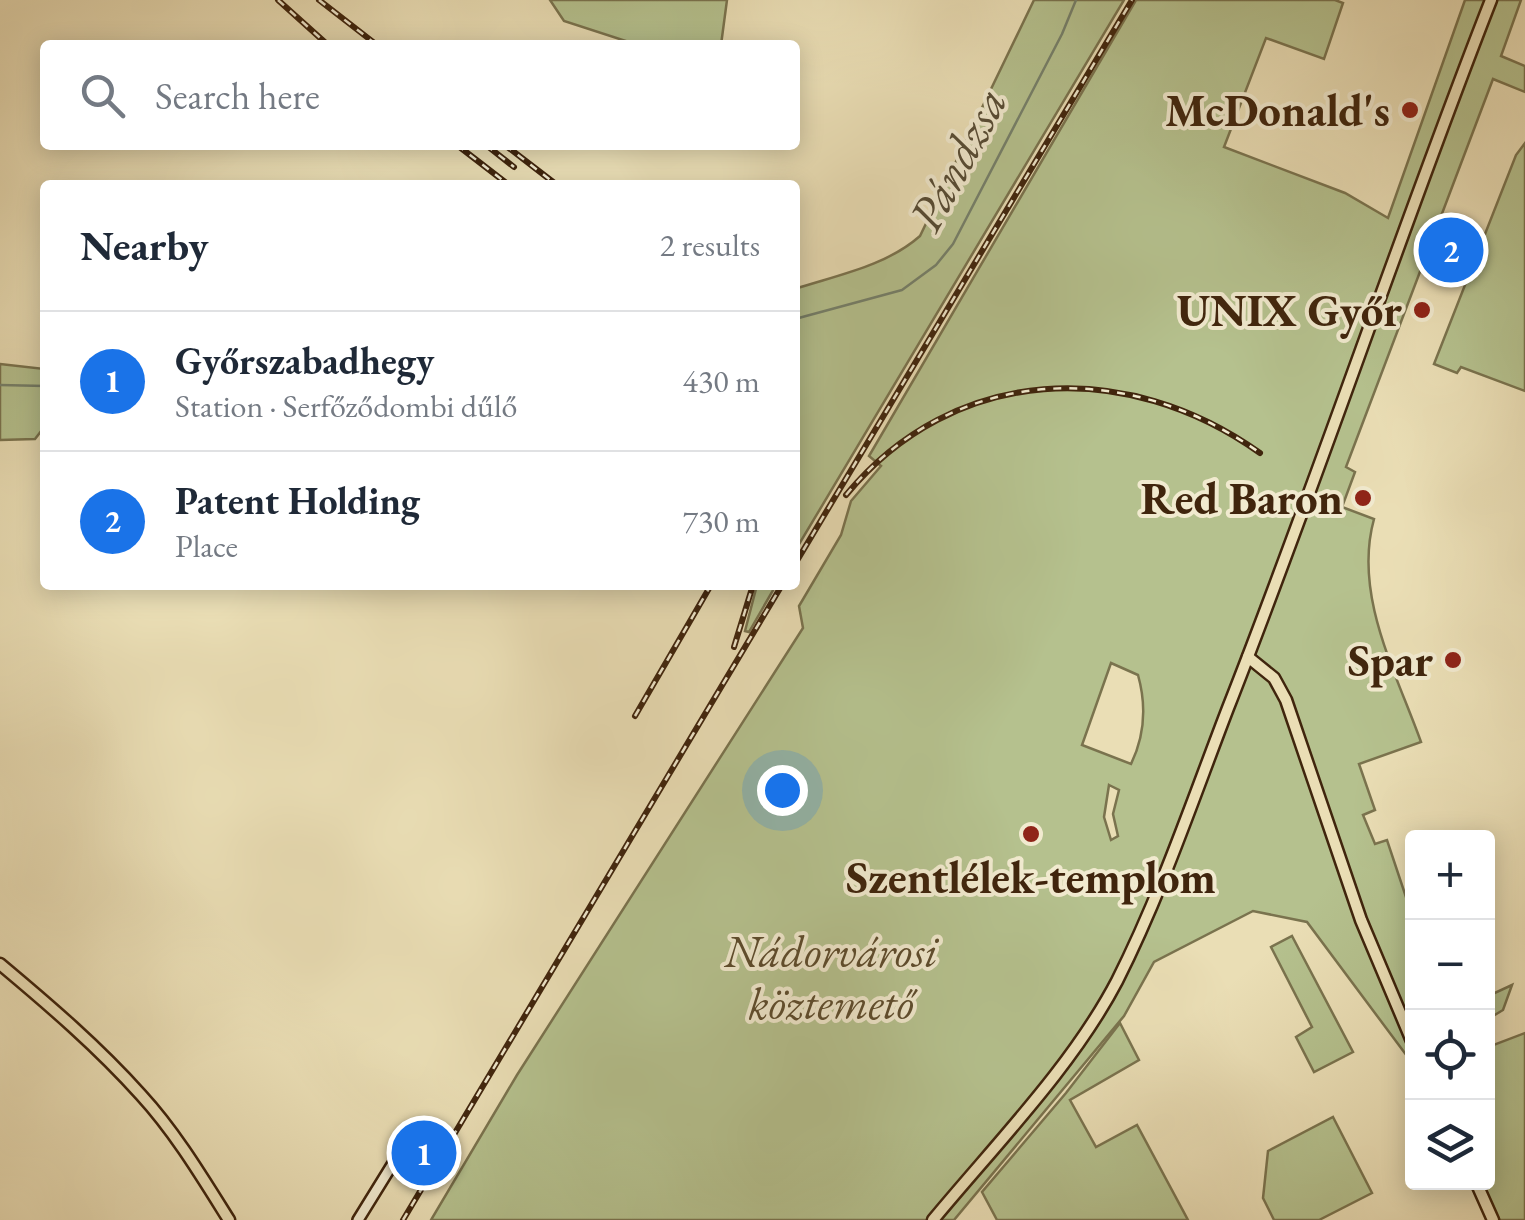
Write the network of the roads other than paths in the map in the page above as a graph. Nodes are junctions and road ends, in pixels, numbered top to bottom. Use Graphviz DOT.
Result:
graph roads {
  1 [pos="1490,0"];
  2 [pos="1248,657"];
  3 [pos="0,964"];
  4 [pos="1405,1024"];
  5 [pos="413,1131"];
  6 [pos="1479,1190"];
  7 [pos="1492,1219"];
  8 [pos="229,1220"];
  9 [pos="358,1220"];
  10 [pos="933,1220"];
  1 -- 2 [label="main road"];
  2 -- 4 [label="main road"];
  2 -- 10 [label="main road"];
  3 -- 8 [label="main road"];
  5 -- 9 [label="street"];
  6 -- 7 [label="main road"];
}
